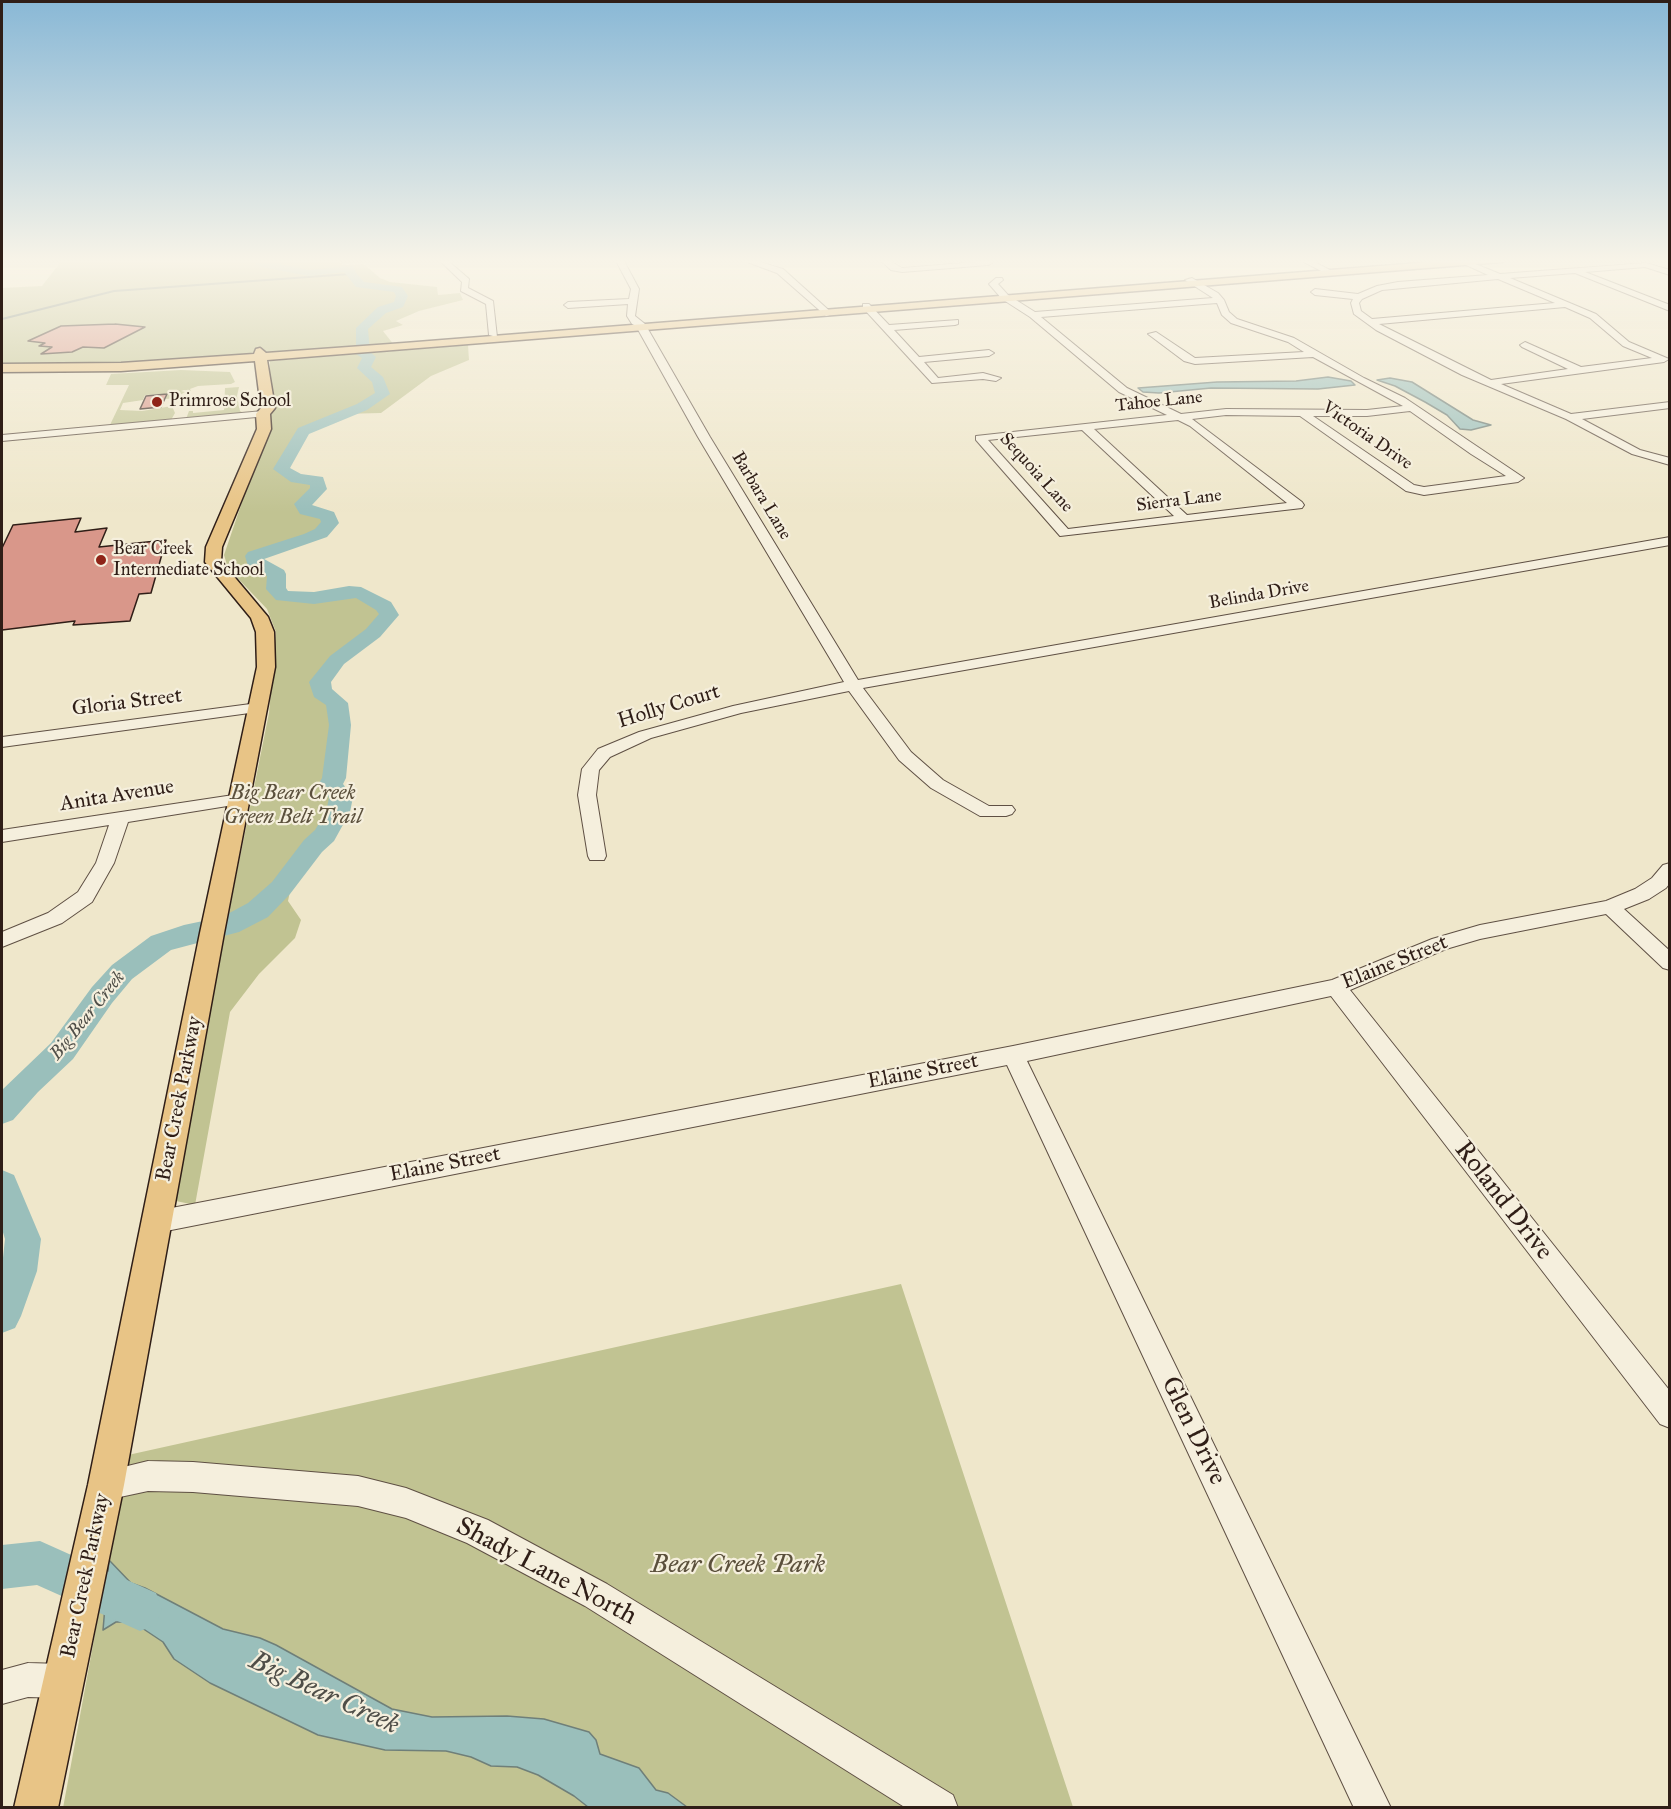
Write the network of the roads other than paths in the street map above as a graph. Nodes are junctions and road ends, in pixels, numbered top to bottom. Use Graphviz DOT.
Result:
graph roads {
  1 [pos="411,343"];
  2 [pos="413,343"];
  3 [pos="651,343"];
  4 [pos="900,343"];
  5 [pos="1067,343"];
  6 [pos="1166,343"];
  7 [pos="1297,343"];
  8 [pos="1411,343"];
  9 [pos="1625,343"];
  10 [pos="405,344"];
  11 [pos="1525,345"];
  12 [pos="989,353"];
  13 [pos="1315,354"];
  14 [pos="260,355"];
  15 [pos="1666,358"];
  16 [pos="2,360"];
  17 [pos="244,360"];
  18 [pos="916,360"];
  19 [pos="2,368"];
  20 [pos="1578,370"];
  21 [pos="996,378"];
  22 [pos="1488,382"];
  23 [pos="1670,405"];
  24 [pos="1413,408"];
  25 [pos="259,409"];
  26 [pos="1304,413"];
  27 [pos="1178,416"];
  28 [pos="1569,417"];
  29 [pos="1084,426"];
  30 [pos="2,438"];
  31 [pos="980,438"];
  32 [pos="1666,462"];
  33 [pos="1183,519"];
  34 [pos="1065,533"];
  35 [pos="1670,541"];
  36 [pos="854,685"];
  37 [pos="258,708"];
  38 [pos="2,742"];
  39 [pos="240,799"];
  40 [pos="1006,810"];
  41 [pos="120,819"];
  42 [pos="2,836"];
  43 [pos="597,856"];
  44 [pos="1670,869"];
  45 [pos="1610,908"];
  46 [pos="2,940"];
  47 [pos="1670,963"];
  48 [pos="1336,987"];
  49 [pos="1012,1054"];
  50 [pos="156,1222"];
  51 [pos="1670,1414"];
  52 [pos="106,1485"];
  53 [pos="63,1682"];
  54 [pos="2,1687"];
  55 [pos="36,1808"];
  56 [pos="940,1808"];
  57 [pos="1373,1808"];
  1 -- 10 [label="main road"];
  2 -- 10 [label="main road"];
  3 -- 36 [label="street, Barbara Lane"];
  4 -- 18 [label="street"];
  5 -- 27 [label="street"];
  6 -- 13 [label="street"];
  7 -- 13 [label="street"];
  8 -- 22 [label="street"];
  9 -- 15 [label="street"];
  10 -- 14 [label="main road"];
  11 -- 20 [label="street"];
  12 -- 18 [label="street"];
  13 -- 24 [label="street"];
  14 -- 17 [label="main road"];
  14 -- 25 [label="main road, Bear Creek Parkway"];
  15 -- 20 [label="street"];
  16 -- 17 [label="main road"];
  17 -- 19 [label="main road"];
  18 -- 21 [label="street"];
  20 -- 22 [label="street"];
  22 -- 28 [label="street"];
  23 -- 28 [label="street"];
  24 -- 26 [label="street, Tahoe Lane"];
  24 -- 26 [label="street, Victoria Drive"];
  25 -- 30 [label="street"];
  25 -- 37 [label="main road, Bear Creek Parkway"];
  26 -- 27 [label="street, Tahoe Lane"];
  27 -- 29 [label="street, Tahoe Lane"];
  27 -- 33 [label="street, Sierra Lane"];
  28 -- 32 [label="street"];
  29 -- 31 [label="street, Tahoe Lane"];
  29 -- 33 [label="street"];
  31 -- 34 [label="street, Sequoia Lane"];
  33 -- 34 [label="street, Sierra Lane"];
  35 -- 36 [label="street, Belinda Drive"];
  36 -- 40 [label="street, Barbara Lane"];
  36 -- 43 [label="street, Holly Court"];
  37 -- 38 [label="street, Gloria Street"];
  37 -- 39 [label="main road, Bear Creek Parkway"];
  39 -- 41 [label="street, Anita Avenue"];
  39 -- 50 [label="main road, Bear Creek Parkway"];
  41 -- 42 [label="street, Anita Avenue"];
  41 -- 46 [label="street"];
  44 -- 45 [label="street, Elaine Street"];
  45 -- 47 [label="street"];
  45 -- 48 [label="street, Elaine Street"];
  48 -- 49 [label="street, Elaine Street"];
  48 -- 51 [label="street, Roland Drive"];
  49 -- 50 [label="street, Elaine Street"];
  49 -- 57 [label="street, Glen Drive"];
  50 -- 52 [label="main road, Bear Creek Parkway"];
  52 -- 53 [label="main road, Bear Creek Parkway"];
  52 -- 56 [label="street, Shady Lane North"];
  53 -- 54 [label="street"];
  53 -- 55 [label="main road, Bear Creek Parkway"];
}
